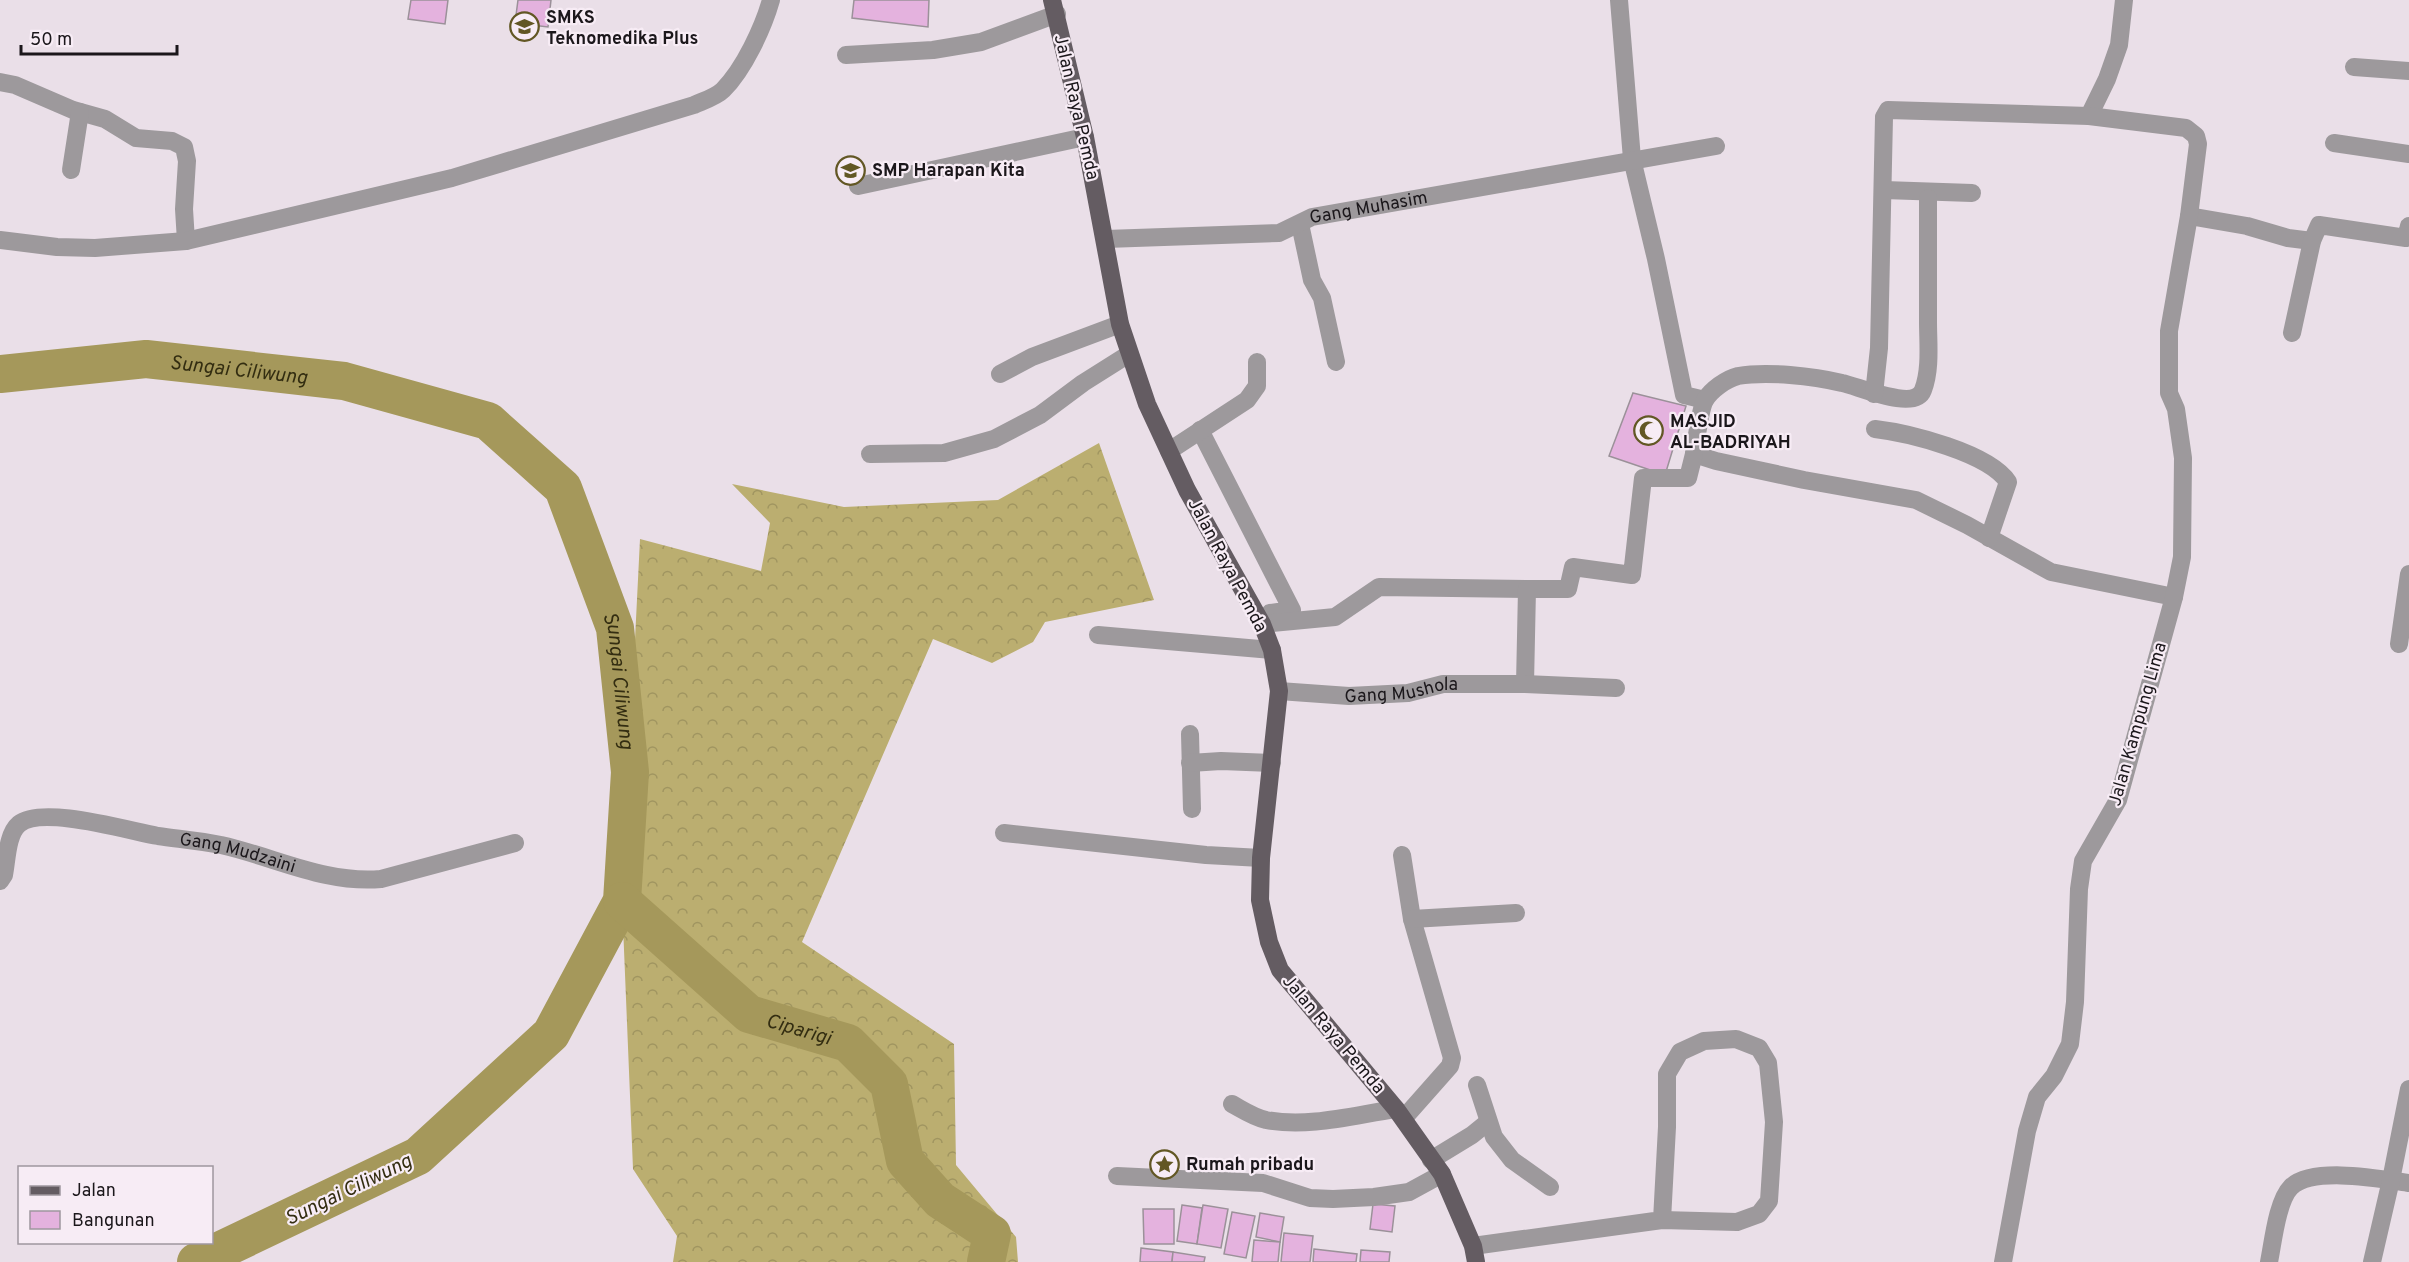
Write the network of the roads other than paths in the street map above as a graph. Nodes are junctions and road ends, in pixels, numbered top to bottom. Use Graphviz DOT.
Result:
graph roads {
  1 [pos="771,0"];
  2 [pos="1619,0"];
  3 [pos="2124,0"];
  4 [pos="1054,7"];
  5 [pos="846,55"];
  6 [pos="2354,67"];
  7 [pos="2409,71"];
  8 [pos="0,82"];
  9 [pos="80,112"];
  10 [pos="2089,116"];
  11 [pos="1085,137"];
  12 [pos="2334,142"];
  13 [pos="1716,146"];
  14 [pos="2409,154"];
  15 [pos="1632,159"];
  16 [pos="71,170"];
  17 [pos="858,186"];
  18 [pos="1884,190"];
  19 [pos="1972,193"];
  20 [pos="1928,198"];
  21 [pos="2189,216"];
  22 [pos="1300,224"];
  23 [pos="2409,226"];
  24 [pos="1106,239"];
  25 [pos="0,240"];
  26 [pos="186,240"];
  27 [pos="2312,241"];
  28 [pos="1120,324"];
  29 [pos="2292,333"];
  30 [pos="1129,354"];
  31 [pos="1257,362"];
  32 [pos="1336,362"];
  33 [pos="1000,374"];
  34 [pos="1874,394"];
  35 [pos="1705,400"];
  36 [pos="1875,429"];
  37 [pos="1200,430"];
  38 [pos="1169,451"];
  39 [pos="870,454"];
  40 [pos="1694,454"];
  41 [pos="1989,538"];
  42 [pos="2409,573"];
  43 [pos="1527,589"];
  44 [pos="2174,597"];
  45 [pos="1259,619"];
  46 [pos="1098,635"];
  47 [pos="2399,644"];
  48 [pos="1272,650"];
  49 [pos="1525,684"];
  50 [pos="1616,688"];
  51 [pos="1279,691"];
  52 [pos="1190,734"];
  53 [pos="1190,763"];
  54 [pos="1272,763"];
  55 [pos="1192,809"];
  56 [pos="1004,833"];
  57 [pos="515,843"];
  58 [pos="1402,855"];
  59 [pos="1261,858"];
  60 [pos="0,881"];
  61 [pos="1516,913"];
  62 [pos="1412,919"];
  63 [pos="1477,1085"];
  64 [pos="2409,1089"];
  65 [pos="1232,1104"];
  66 [pos="1400,1114"];
  67 [pos="1488,1122"];
  68 [pos="1436,1167"];
  69 [pos="1117,1176"];
  70 [pos="2400,1182"];
  71 [pos="1550,1187"];
  72 [pos="1662,1220"];
  73 [pos="1474,1254"];
  74 [pos="2003,1262"];
  75 [pos="2269,1262"];
  76 [pos="2372,1262"];
  1 -- 26 [label="street"];
  2 -- 15 [label="street"];
  3 -- 10 [label="street"];
  4 -- 5 [label="street"];
  4 -- 11 [label="main road, Jalan Raya Pemda"];
  6 -- 7 [label="street"];
  8 -- 9 [label="street"];
  9 -- 16 [label="street"];
  9 -- 26 [label="street"];
  10 -- 18 [label="street"];
  10 -- 21 [label="street, Jalan Kampung Lima"];
  11 -- 17 [label="street"];
  11 -- 24 [label="main road, Jalan Raya Pemda"];
  12 -- 14 [label="street"];
  13 -- 15 [label="street, Gang Muhasim"];
  15 -- 22 [label="street, Gang Muhasim"];
  15 -- 35 [label="street"];
  18 -- 19 [label="street"];
  18 -- 34 [label="street"];
  20 -- 34 [label="street"];
  21 -- 27 [label="street"];
  21 -- 44 [label="street, Jalan Kampung Lima"];
  22 -- 24 [label="street, Gang Muhasim"];
  22 -- 32 [label="street"];
  23 -- 27 [label="street"];
  24 -- 28 [label="main road, Jalan Raya Pemda"];
  25 -- 26 [label="street"];
  27 -- 29 [label="street"];
  28 -- 30 [label="main road, Jalan Raya Pemda"];
  28 -- 33 [label="street"];
  30 -- 38 [label="main road, Jalan Raya Pemda"];
  30 -- 39 [label="street"];
  31 -- 37 [label="street"];
  34 -- 35 [label="street"];
  35 -- 40 [label="street"];
  36 -- 41 [label="street"];
  37 -- 38 [label="street"];
  37 -- 45 [label="street"];
  38 -- 45 [label="main road, Jalan Raya Pemda"];
  40 -- 41 [label="street"];
  40 -- 43 [label="street"];
  41 -- 44 [label="street"];
  42 -- 47 [label="street"];
  43 -- 45 [label="street"];
  43 -- 49 [label="street"];
  44 -- 74 [label="street, Jalan Kampung Lima"];
  45 -- 48 [label="main road, Jalan Raya Pemda"];
  46 -- 48 [label="street"];
  48 -- 51 [label="main road, Jalan Raya Pemda"];
  49 -- 50 [label="street, Gang Mushola"];
  49 -- 51 [label="street, Gang Mushola"];
  51 -- 54 [label="main road, Jalan Raya Pemda"];
  52 -- 53 [label="street"];
  53 -- 54 [label="street"];
  53 -- 55 [label="street"];
  54 -- 59 [label="main road, Jalan Raya Pemda"];
  56 -- 59 [label="street"];
  57 -- 60 [label="street, Gang Mudzaini"];
  58 -- 62 [label="street"];
  59 -- 66 [label="main road, Jalan Raya Pemda"];
  61 -- 62 [label="street"];
  62 -- 66 [label="street"];
  63 -- 67 [label="street"];
  64 -- 70 [label="street"];
  65 -- 66 [label="street"];
  66 -- 68 [label="main road, Jalan Raya Pemda"];
  67 -- 68 [label="street"];
  67 -- 71 [label="street"];
  68 -- 69 [label="street"];
  68 -- 73 [label="main road, Jalan Raya Pemda"];
  70 -- 75 [label="street"];
  70 -- 76 [label="street"];
  72 -- 72 [label="street"];
  72 -- 73 [label="street"];
}
